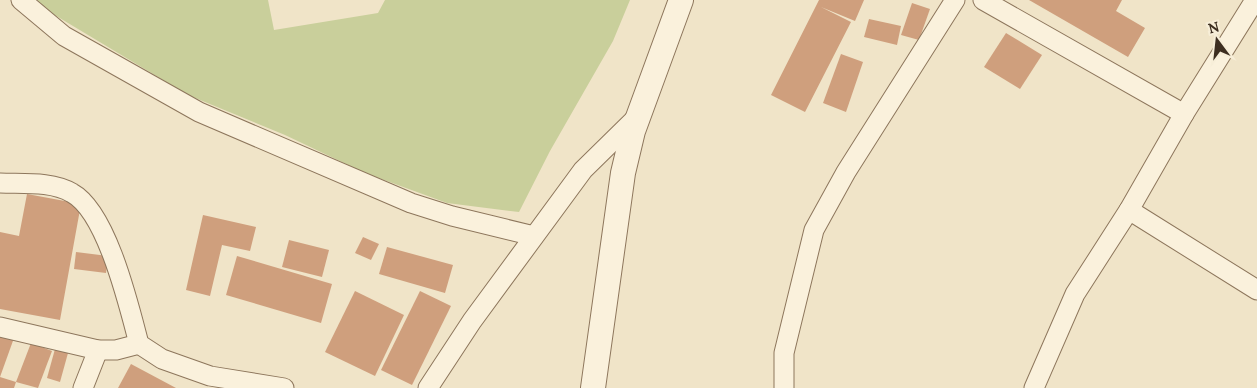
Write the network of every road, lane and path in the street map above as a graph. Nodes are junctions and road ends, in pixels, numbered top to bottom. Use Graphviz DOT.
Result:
graph roads {
  1 [pos="21,0"];
  2 [pos="681,0"];
  3 [pos="955,0"];
  4 [pos="983,0"];
  5 [pos="1255,0"];
  6 [pos="1184,114"];
  7 [pos="638,116"];
  8 [pos="0,183"];
  9 [pos="1129,210"];
  10 [pos="534,236"];
  11 [pos="1257,290"];
  12 [pos="0,327"];
  13 [pos="139,344"];
  14 [pos="98,350"];
  15 [pos="208,382"];
  16 [pos="83,388"];
  17 [pos="284,388"];
  18 [pos="428,388"];
  19 [pos="593,388"];
  20 [pos="784,388"];
  21 [pos="1034,388"];
  1 -- 10 [label="street"];
  2 -- 7 [label="street"];
  3 -- 20 [label="street"];
  4 -- 6 [label="street"];
  5 -- 6 [label="street"];
  6 -- 9 [label="street"];
  7 -- 10 [label="street"];
  7 -- 19 [label="street"];
  8 -- 13 [label="street"];
  9 -- 11 [label="street"];
  9 -- 21 [label="street"];
  10 -- 18 [label="street"];
  12 -- 14 [label="street"];
  13 -- 14 [label="street"];
  13 -- 15 [label="street"];
  14 -- 16 [label="street"];
  15 -- 17 [label="street"];
}
